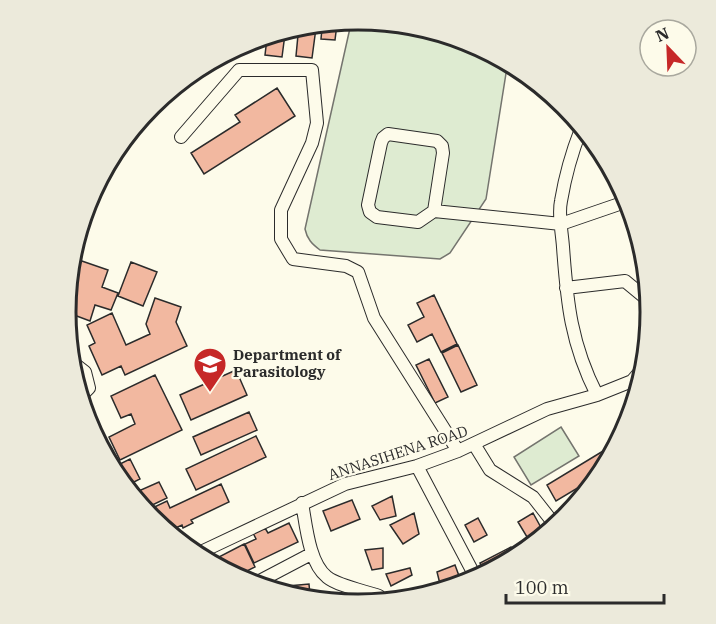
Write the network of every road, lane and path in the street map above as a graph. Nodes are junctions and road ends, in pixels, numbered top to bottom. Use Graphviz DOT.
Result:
graph roads {
  1 [pos="579,136"];
  2 [pos="181,137"];
  3 [pos="619,203"];
  4 [pos="434,211"];
  5 [pos="561,224"];
  6 [pos="566,288"];
  7 [pos="639,292"];
  8 [pos="82,369"];
  9 [pos="631,381"];
  10 [pos="87,390"];
  11 [pos="597,395"];
  12 [pos="474,444"];
  13 [pos="458,451"];
  14 [pos="417,466"];
  15 [pos="302,503"];
  16 [pos="550,518"];
  17 [pos="206,549"];
  18 [pos="311,554"];
  19 [pos="472,570"];
  20 [pos="265,578"];
  21 [pos="371,593"];
  1 -- 5 [label="street"];
  2 -- 13 [label="street"];
  3 -- 5 [label="street"];
  4 -- 4 [label="street"];
  4 -- 5 [label="street"];
  5 -- 6 [label="street"];
  6 -- 7 [label="street"];
  6 -- 11 [label="street"];
  8 -- 10 [label="street"];
  9 -- 11 [label="street, ANNASIHENA ROAD"];
  11 -- 12 [label="street, ANNASIHENA ROAD"];
  12 -- 13 [label="street, ANNASIHENA ROAD"];
  12 -- 16 [label="street"];
  13 -- 14 [label="street, ANNASIHENA ROAD"];
  14 -- 15 [label="street, ANNASIHENA ROAD"];
  14 -- 19 [label="street"];
  15 -- 17 [label="street, ANNASIHENA ROAD"];
  15 -- 18 [label="street"];
  18 -- 20 [label="street"];
  18 -- 21 [label="street"];
}
